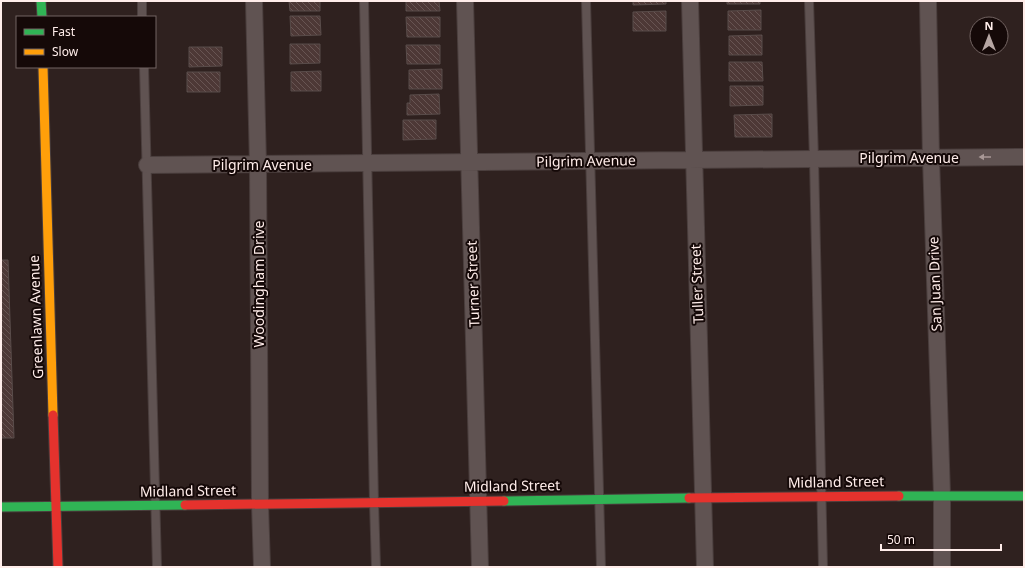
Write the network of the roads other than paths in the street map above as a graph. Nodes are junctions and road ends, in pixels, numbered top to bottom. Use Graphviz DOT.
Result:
graph roads {
  1 [pos="41,1"];
  2 [pos="142,1"];
  3 [pos="254,1"];
  4 [pos="364,1"];
  5 [pos="465,1"];
  6 [pos="586,1"];
  7 [pos="690,1"];
  8 [pos="809,1"];
  9 [pos="928,1"];
  10 [pos="42,16"];
  11 [pos="142,16"];
  12 [pos="43,68"];
  13 [pos="144,68"];
  14 [pos="1024,157"];
  15 [pos="931,158"];
  16 [pos="814,159"];
  17 [pos="694,160"];
  18 [pos="590,161"];
  19 [pos="470,162"];
  20 [pos="368,164"];
  21 [pos="147,165"];
  22 [pos="258,165"];
  23 [pos="942,495"];
  24 [pos="820,496"];
  25 [pos="1024,496"];
  26 [pos="703,498"];
  27 [pos="599,499"];
  28 [pos="478,501"];
  29 [pos="374,502"];
  30 [pos="260,504"];
  31 [pos="156,505"];
  32 [pos="56,506"];
  33 [pos="1,507"];
  34 [pos="58,567"];
  35 [pos="157,567"];
  36 [pos="262,567"];
  37 [pos="376,567"];
  38 [pos="480,567"];
  39 [pos="601,567"];
  40 [pos="705,567"];
  41 [pos="823,567"];
  42 [pos="942,567"];
  1 -- 10 [label="street"];
  2 -- 11 [label="lane"];
  3 -- 22 [label="street, Woodingham Drive"];
  4 -- 20 [label="lane"];
  5 -- 19 [label="street, Turner Street"];
  6 -- 18 [label="lane"];
  7 -- 17 [label="street, Tuller Street"];
  8 -- 16 [label="lane"];
  9 -- 15 [label="street, San Juan Drive"];
  12 -- 32 [label="street, Greenlawn Avenue"];
  13 -- 21 [label="lane"];
  14 -- 15 [label="street, Pilgrim Avenue, one-way"];
  15 -- 16 [label="street, Pilgrim Avenue"];
  15 -- 23 [label="street, San Juan Drive"];
  16 -- 17 [label="street, Pilgrim Avenue"];
  16 -- 24 [label="lane"];
  17 -- 18 [label="street, Pilgrim Avenue"];
  17 -- 26 [label="street, Tuller Street"];
  18 -- 19 [label="street, Pilgrim Avenue"];
  18 -- 27 [label="lane"];
  19 -- 20 [label="street, Pilgrim Avenue"];
  19 -- 28 [label="street, Turner Street"];
  20 -- 22 [label="street, Pilgrim Avenue"];
  20 -- 29 [label="lane"];
  21 -- 22 [label="street, Pilgrim Avenue"];
  21 -- 31 [label="lane"];
  22 -- 30 [label="street, Woodingham Drive"];
  23 -- 24 [label="street, Midland Street"];
  23 -- 25 [label="street, Midland Street"];
  23 -- 42 [label="street, San Juan Drive"];
  24 -- 26 [label="street, Midland Street"];
  24 -- 41 [label="lane"];
  26 -- 27 [label="street, Midland Street"];
  26 -- 40 [label="street, Tuller Street"];
  27 -- 28 [label="street, Midland Street"];
  27 -- 39 [label="lane"];
  28 -- 29 [label="street, Midland Street"];
  28 -- 38 [label="street, Turner Street"];
  29 -- 30 [label="street, Midland Street"];
  29 -- 37 [label="lane"];
  30 -- 31 [label="street, Midland Street"];
  30 -- 36 [label="street, Woodingham Drive"];
  31 -- 32 [label="street, Midland Street"];
  31 -- 35 [label="lane"];
  32 -- 33 [label="street, Midland Street"];
  32 -- 34 [label="street, Greenlawn Avenue"];
}
